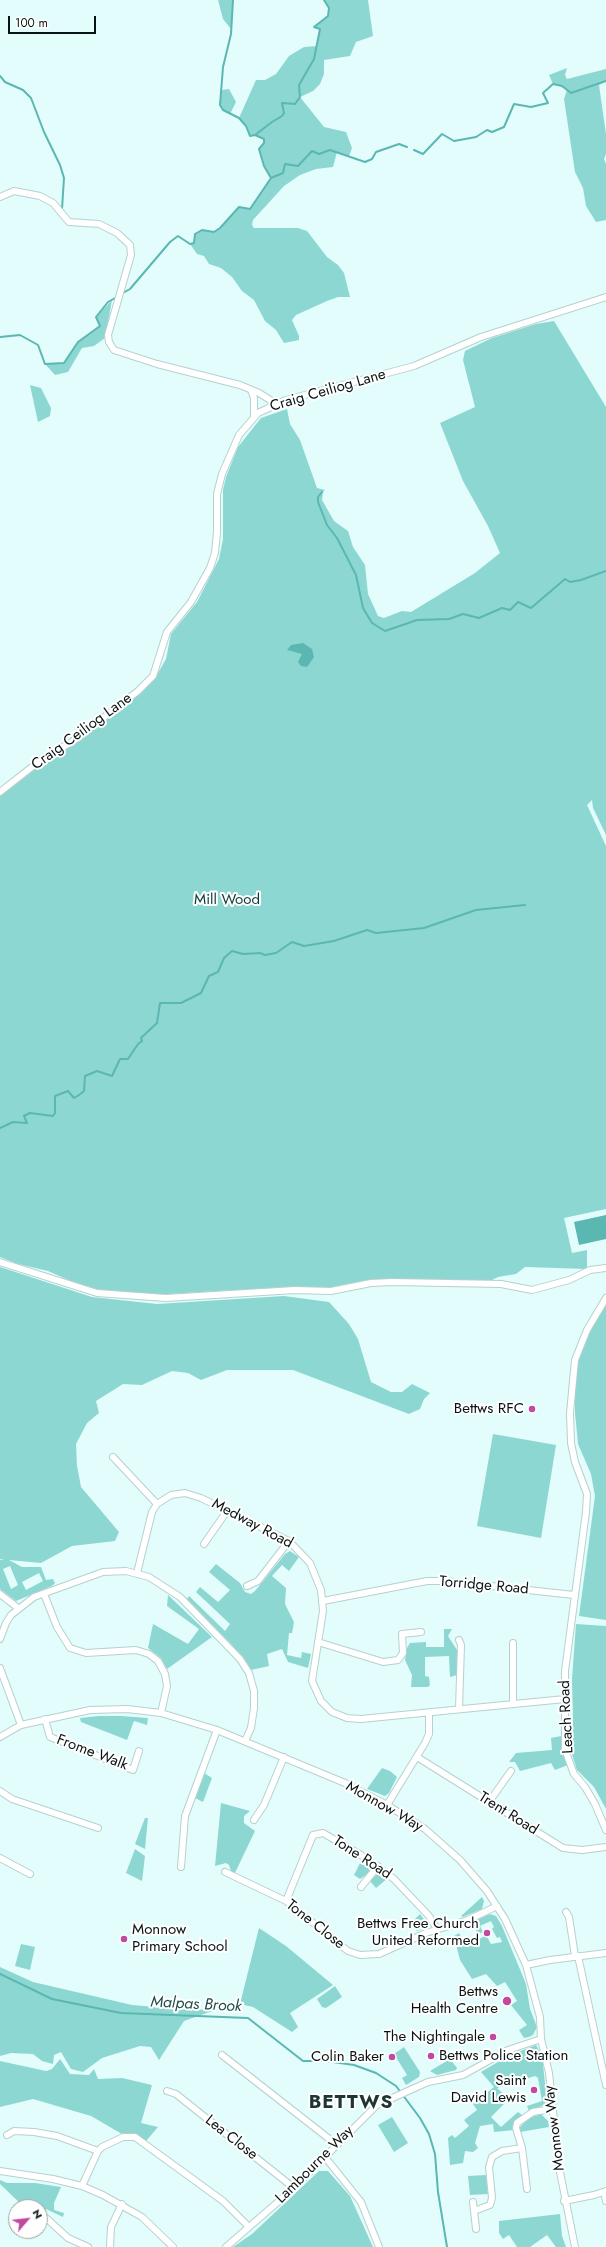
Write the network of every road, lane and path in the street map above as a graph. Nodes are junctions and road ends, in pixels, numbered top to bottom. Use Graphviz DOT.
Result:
graph roads {
  1 [pos="0,198"];
  2 [pos="606,297"];
  3 [pos="251,390"];
  4 [pos="275,403"];
  5 [pos="254,417"];
  6 [pos="0,792"];
  7 [pos="0,1262"];
  8 [pos="606,1268"];
  9 [pos="606,1298"];
  10 [pos="113,1457"];
  11 [pos="157,1504"];
  12 [pos="227,1510"];
  13 [pos="289,1542"];
  14 [pos="204,1544"];
  15 [pos="137,1573"];
  16 [pos="248,1586"];
  17 [pos="0,1594"];
  18 [pos="44,1594"];
  19 [pos="574,1595"];
  20 [pos="323,1601"];
  21 [pos="18,1608"];
  22 [pos="421,1632"];
  23 [pos="0,1639"];
  24 [pos="459,1640"];
  25 [pos="318,1642"];
  26 [pos="513,1643"];
  27 [pos="0,1670"];
  28 [pos="565,1699"];
  29 [pos="512,1703"];
  30 [pos="459,1709"];
  31 [pos="161,1713"];
  32 [pos="429,1713"];
  33 [pos="45,1720"];
  34 [pos="21,1725"];
  35 [pos="217,1730"];
  36 [pos="0,1737"];
  37 [pos="245,1741"];
  38 [pos="139,1751"];
  39 [pos="284,1757"];
  40 [pos="417,1757"];
  41 [pos="511,1771"];
  42 [pos="0,1791"];
  43 [pos="489,1802"];
  44 [pos="387,1805"];
  45 [pos="254,1820"];
  46 [pos="98,1828"];
  47 [pos="606,1830"];
  48 [pos="606,1847"];
  49 [pos="0,1858"];
  50 [pos="378,1866"];
  51 [pos="181,1867"];
  52 [pos="225,1872"];
  53 [pos="30,1874"];
  54 [pos="361,1887"];
  55 [pos="286,1901"];
  56 [pos="497,1906"];
  57 [pos="566,1912"];
  58 [pos="437,1930"];
  59 [pos="606,1953"];
  60 [pos="576,1956"];
  61 [pos="526,1965"];
  62 [pos="541,2039"];
  63 [pos="222,2055"];
  64 [pos="606,2085"];
  65 [pos="167,2091"];
  66 [pos="552,2109"];
  67 [pos="7,2134"];
  68 [pos="337,2145"];
  69 [pos="522,2148"];
  70 [pos="98,2151"];
  71 [pos="325,2157"];
  72 [pos="0,2171"];
  73 [pos="82,2186"];
  74 [pos="294,2188"];
  75 [pos="527,2189"];
  76 [pos="605,2191"];
  77 [pos="564,2201"];
  78 [pos="606,2201"];
  79 [pos="473,2202"];
  80 [pos="122,2204"];
  81 [pos="474,2211"];
  82 [pos="48,2220"];
  83 [pos="249,2227"];
  84 [pos="476,2229"];
  85 [pos="88,2247"];
  86 [pos="110,2247"];
  87 [pos="173,2247"];
  88 [pos="226,2247"];
  89 [pos="379,2247"];
  90 [pos="575,2247"];
  1 -- 3 [label="street"];
  2 -- 4 [label="street, Craig Ceiliog Lane"];
  3 -- 4 [label="street"];
  3 -- 5 [label="street"];
  4 -- 5 [label="street, Craig Ceiliog Lane"];
  5 -- 6 [label="street, Craig Ceiliog Lane"];
  7 -- 8 [label="street"];
  9 -- 19 [label="street, Leach Road"];
  10 -- 11 [label="street"];
  11 -- 12 [label="street, Medway Road"];
  11 -- 15 [label="street"];
  12 -- 13 [label="street, Medway Road"];
  12 -- 14 [label="street"];
  13 -- 16 [label="street"];
  13 -- 20 [label="street, Medway Road"];
  15 -- 18 [label="street"];
  15 -- 37 [label="street"];
  17 -- 21 [label="street"];
  18 -- 21 [label="street"];
  18 -- 31 [label="street"];
  19 -- 20 [label="street, Torridge Road"];
  19 -- 28 [label="street, Leach Road"];
  20 -- 25 [label="street, Medway Road"];
  21 -- 23 [label="street"];
  22 -- 25 [label="street"];
  24 -- 30 [label="street"];
  25 -- 32 [label="street, Medway Road"];
  26 -- 29 [label="street"];
  27 -- 34 [label="street"];
  28 -- 29 [label="street, Medway Road"];
  28 -- 47 [label="street, Leach Road"];
  29 -- 30 [label="street, Medway Road"];
  30 -- 32 [label="street, Medway Road"];
  31 -- 33 [label="street, Monnow Way"];
  31 -- 35 [label="street, Monnow Way"];
  32 -- 40 [label="street"];
  33 -- 34 [label="street, Monnow Way"];
  33 -- 38 [label="street, Frome Walk"];
  34 -- 36 [label="street, Monnow Way"];
  35 -- 37 [label="street, Monnow Way"];
  35 -- 51 [label="street"];
  37 -- 39 [label="street, Monnow Way"];
  39 -- 44 [label="street, Monnow Way"];
  39 -- 45 [label="street"];
  40 -- 43 [label="street, Trent Road"];
  40 -- 44 [label="street"];
  41 -- 43 [label="street"];
  42 -- 46 [label="street"];
  43 -- 48 [label="street, Trent Road"];
  44 -- 56 [label="street, Monnow Way"];
  49 -- 53 [label="street"];
  50 -- 54 [label="street"];
  50 -- 55 [label="street, Tone Road"];
  50 -- 58 [label="street, Tone Road"];
  52 -- 55 [label="street, Tone Close"];
  55 -- 58 [label="street, Tone Close"];
  56 -- 58 [label="street, Tone Close"];
  56 -- 61 [label="street, Monnow Way"];
  57 -- 60 [label="street"];
  59 -- 60 [label="street"];
  60 -- 61 [label="street"];
  60 -- 64 [label="street"];
  61 -- 62 [label="street, Monnow Way"];
  62 -- 66 [label="street, Monnow Way"];
  62 -- 68 [label="street, Lambourne Way"];
  63 -- 68 [label="street"];
  65 -- 74 [label="street, Lea Close"];
  66 -- 69 [label="street"];
  66 -- 77 [label="street, Monnow Way"];
  67 -- 70 [label="street"];
  68 -- 71 [label="street, Lambourne Way"];
  69 -- 75 [label="street"];
  69 -- 81 [label="street"];
  70 -- 73 [label="street"];
  70 -- 83 [label="street"];
  71 -- 74 [label="street, Lambourne Way"];
  71 -- 89 [label="street"];
  72 -- 73 [label="street"];
  73 -- 80 [label="street"];
  74 -- 83 [label="street, Lambourne Way"];
  76 -- 77 [label="street"];
  76 -- 78 [label="street"];
  77 -- 90 [label="street, Monnow Way"];
  79 -- 81 [label="street"];
  80 -- 86 [label="street"];
  80 -- 87 [label="street"];
  81 -- 84 [label="street"];
  82 -- 85 [label="street"];
  83 -- 88 [label="street, Lambourne Way"];
}
